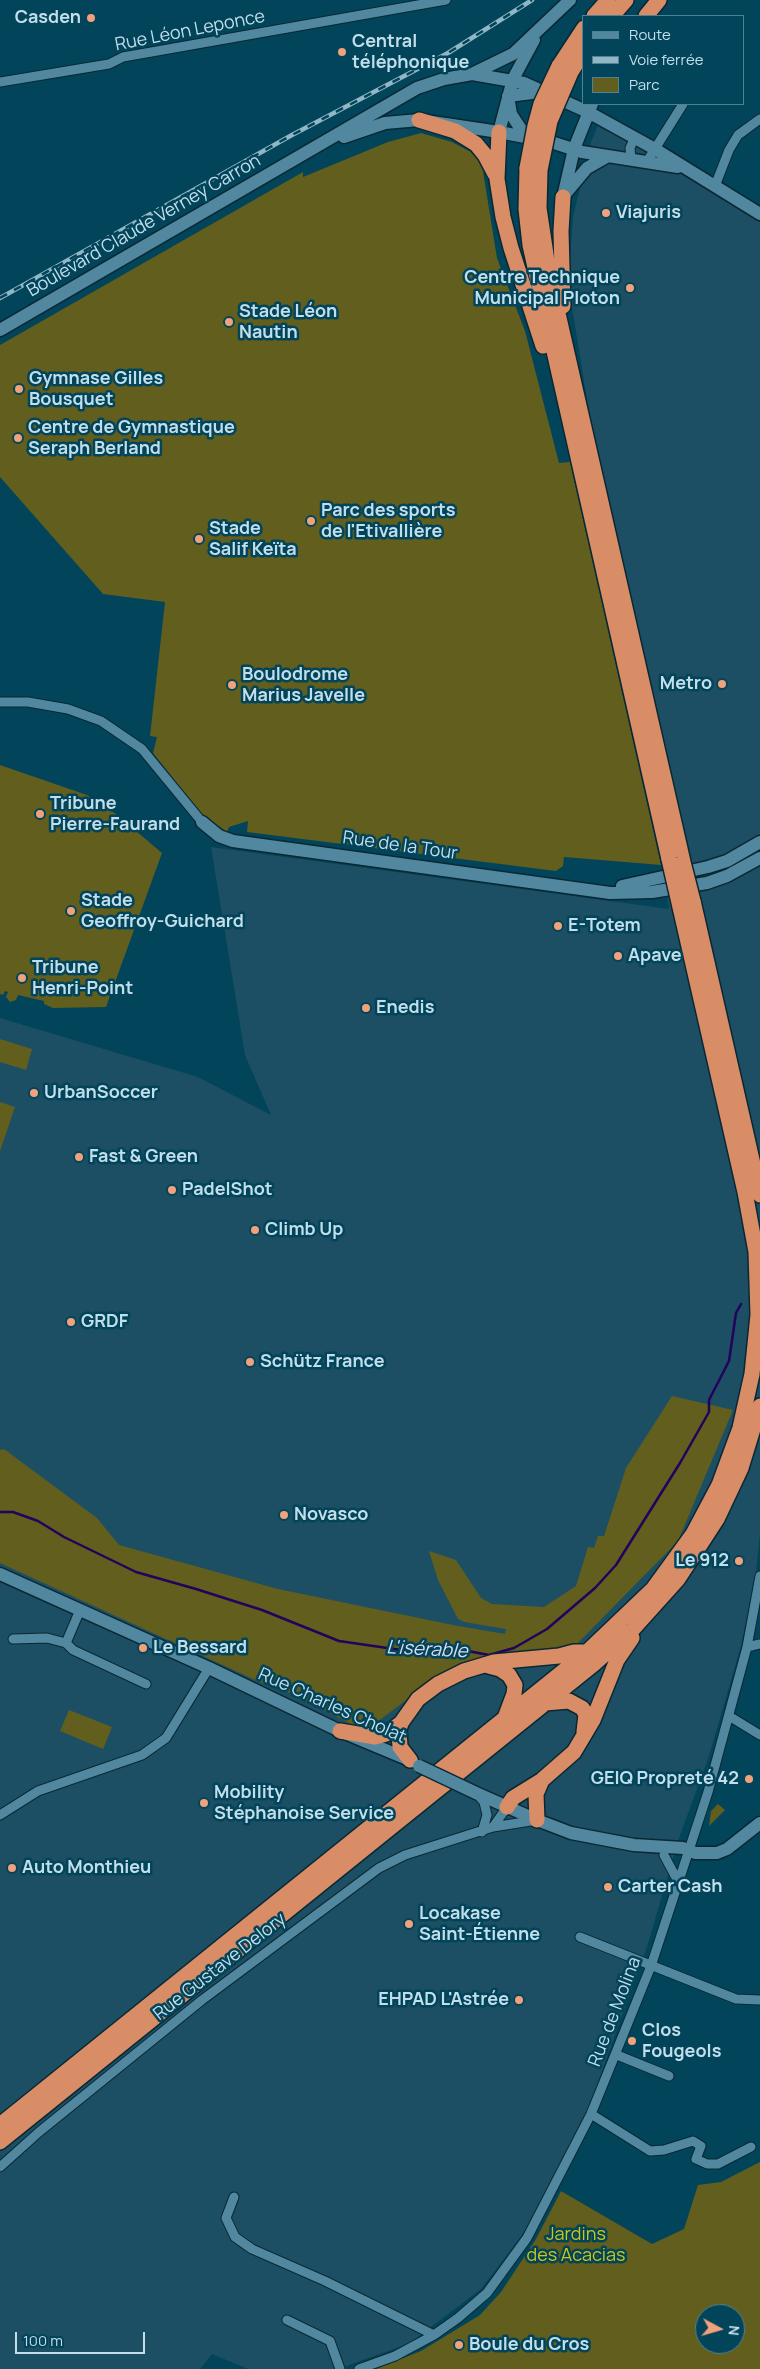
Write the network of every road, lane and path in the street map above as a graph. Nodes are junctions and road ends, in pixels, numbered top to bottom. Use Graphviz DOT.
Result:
graph roads {
  1 [pos="446,0"];
  2 [pos="570,0"];
  3 [pos="608,0"];
  4 [pos="626,0"];
  5 [pos="659,0"];
  6 [pos="667,0"];
  7 [pos="595,15"];
  8 [pos="613,15"];
  9 [pos="648,15"];
  10 [pos="648,15"];
  11 [pos="545,24"];
  12 [pos="582,32"];
  13 [pos="582,53"];
  14 [pos="565,69"];
  15 [pos="472,74"];
  16 [pos="514,80"];
  17 [pos="0,82"];
  18 [pos="545,92"];
  19 [pos="508,96"];
  20 [pos="682,105"];
  21 [pos="590,108"];
  22 [pos="760,119"];
  23 [pos="419,120"];
  24 [pos="582,127"];
  25 [pos="499,132"];
  26 [pos="526,137"];
  27 [pos="635,137"];
  28 [pos="551,142"];
  29 [pos="574,149"];
  30 [pos="655,149"];
  31 [pos="306,153"];
  32 [pos="608,156"];
  33 [pos="631,158"];
  34 [pos="648,160"];
  35 [pos="686,168"];
  36 [pos="533,169"];
  37 [pos="497,179"];
  38 [pos="715,186"];
  39 [pos="563,197"];
  40 [pos="760,214"];
  41 [pos="560,322"];
  42 [pos="0,330"];
  43 [pos="559,379"];
  44 [pos="0,702"];
  45 [pos="202,822"];
  46 [pos="760,842"];
  47 [pos="760,858"];
  48 [pos="676,860"];
  49 [pos="600,890"];
  50 [pos="686,904"];
  51 [pos="760,1195"];
  52 [pos="760,1406"];
  53 [pos="0,1574"];
  54 [pos="760,1576"];
  55 [pos="80,1610"];
  56 [pos="633,1629"];
  57 [pos="13,1639"];
  58 [pos="66,1643"];
  59 [pos="760,1644"];
  60 [pos="747,1647"];
  61 [pos="587,1652"];
  62 [pos="484,1665"];
  63 [pos="209,1668"];
  64 [pos="146,1684"];
  65 [pos="545,1703"];
  66 [pos="729,1716"];
  67 [pos="504,1720"];
  68 [pos="401,1723"];
  69 [pos="340,1731"];
  70 [pos="760,1735"];
  71 [pos="582,1739"];
  72 [pos="414,1763"];
  73 [pos="542,1780"];
  74 [pos="476,1793"];
  75 [pos="507,1806"];
  76 [pos="0,1815"];
  77 [pos="537,1820"];
  78 [pos="760,1823"];
  79 [pos="493,1827"];
  80 [pos="482,1832"];
  81 [pos="688,1850"];
  82 [pos="660,1852"];
  83 [pos="679,1883"];
  84 [pos="580,1937"];
  85 [pos="651,1966"];
  86 [pos="760,2000"];
  87 [pos="616,2055"];
  88 [pos="669,2076"];
  89 [pos="591,2114"];
  90 [pos="0,2125"];
  91 [pos="0,2142"];
  92 [pos="751,2147"];
  93 [pos="0,2167"];
  94 [pos="234,2197"];
  95 [pos="287,2320"];
  96 [pos="434,2335"];
  97 [pos="340,2369"];
  98 [pos="359,2369"];
  1 -- 17 [label="street, Rue Léon Leponce"];
  2 -- 11 [label="street"];
  3 -- 7 [label="highway"];
  4 -- 8 [label="highway"];
  5 -- 9 [label="highway"];
  6 -- 10 [label="street"];
  11 -- 15 [label="street"];
  11 -- 16 [label="street"];
  12 -- 14 [label="highway"];
  13 -- 14 [label="highway"];
  14 -- 36 [label="highway, bridge"];
  15 -- 16 [label="street, Boulevard Claude Verney Carron"];
  15 -- 31 [label="street, Boulevard Claude Verney Carron"];
  16 -- 18 [label="street, Boulevard Claude Verney Carron"];
  16 -- 19 [label="street"];
  18 -- 19 [label="street"];
  18 -- 21 [label="street, Boulevard Claude Verney Carron"];
  19 -- 25 [label="street"];
  19 -- 26 [label="street"];
  20 -- 30 [label="street"];
  21 -- 24 [label="street"];
  21 -- 27 [label="street, Boulevard Claude Verney Carron"];
  22 -- 38 [label="street"];
  23 -- 25 [label="street, Boulevard Claude Verney Carron"];
  23 -- 31 [label="street, Boulevard Claude Verney Carron"];
  23 -- 37 [label="highway"];
  24 -- 28 [label="street"];
  24 -- 29 [label="street"];
  25 -- 26 [label="street, Boulevard Claude Verney Carron"];
  25 -- 37 [label="highway"];
  26 -- 28 [label="street, Boulevard Claude Verney Carron"];
  27 -- 30 [label="street, Boulevard Claude Verney Carron"];
  27 -- 33 [label="street"];
  28 -- 29 [label="street, Boulevard Claude Verney Carron"];
  29 -- 32 [label="street, Boulevard Claude Verney Carron"];
  29 -- 39 [label="street"];
  30 -- 34 [label="street"];
  30 -- 35 [label="street, Boulevard Claude Verney Carron"];
  31 -- 42 [label="street, Boulevard Claude Verney Carron"];
  32 -- 33 [label="street, Boulevard Claude Verney Carron"];
  32 -- 39 [label="street"];
  33 -- 34 [label="street, Boulevard Claude Verney Carron"];
  34 -- 35 [label="street, Boulevard Claude Verney Carron"];
  35 -- 38 [label="street, Boulevard Claude Verney Carron"];
  36 -- 41 [label="highway"];
  36 -- 43 [label="highway"];
  37 -- 43 [label="highway"];
  38 -- 40 [label="street, Boulevard Claude Verney Carron"];
  39 -- 41 [label="highway"];
  41 -- 48 [label="highway"];
  43 -- 48 [label="highway"];
  44 -- 45 [label="street"];
  45 -- 49 [label="street, Rue de la Tour"];
  46 -- 49 [label="street, Rue de la Tour"];
  47 -- 49 [label="street, Rue de la Tour"];
  48 -- 50 [label="highway, bridge"];
  50 -- 51 [label="highway"];
  50 -- 61 [label="highway"];
  52 -- 56 [label="highway"];
  53 -- 55 [label="street, Rue Charles Cholat"];
  54 -- 60 [label="street, Rue de Molina"];
  55 -- 58 [label="street"];
  55 -- 63 [label="street, Rue Charles Cholat"];
  56 -- 65 [label="highway"];
  56 -- 71 [label="highway"];
  57 -- 58 [label="street"];
  58 -- 64 [label="street"];
  59 -- 60 [label="street"];
  60 -- 66 [label="street, Rue de Molina"];
  61 -- 62 [label="highway"];
  61 -- 67 [label="highway"];
  62 -- 67 [label="highway"];
  62 -- 68 [label="highway"];
  63 -- 69 [label="street, Rue Charles Cholat"];
  63 -- 76 [label="street"];
  65 -- 71 [label="highway"];
  65 -- 91 [label="highway"];
  66 -- 70 [label="street"];
  66 -- 81 [label="street, Rue de Molina"];
  67 -- 90 [label="highway"];
  68 -- 69 [label="highway"];
  68 -- 72 [label="highway"];
  69 -- 72 [label="street, Rue Charles Cholat"];
  71 -- 73 [label="highway"];
  72 -- 74 [label="street, Rue Charles Cholat, bridge"];
  73 -- 75 [label="highway"];
  73 -- 77 [label="highway"];
  74 -- 75 [label="street, Rue Charles Cholat"];
  74 -- 80 [label="street"];
  75 -- 77 [label="street, Rue Charles Cholat"];
  75 -- 79 [label="street"];
  77 -- 79 [label="street, Rue Gustave Delory"];
  77 -- 82 [label="street, Rue Charles Cholat"];
  78 -- 81 [label="street, Rue Charles Cholat"];
  79 -- 80 [label="street, Rue Gustave Delory"];
  80 -- 93 [label="street, Rue Gustave Delory"];
  81 -- 82 [label="street, Rue Charles Cholat"];
  81 -- 83 [label="street, Rue de Molina"];
  82 -- 83 [label="street"];
  83 -- 85 [label="street, Rue de Molina"];
  84 -- 85 [label="street"];
  85 -- 86 [label="street"];
  85 -- 87 [label="street, Rue de Molina"];
  87 -- 88 [label="street"];
  87 -- 89 [label="street, Rue de Molina"];
  89 -- 92 [label="street"];
  89 -- 96 [label="street, Rue de Molina"];
  94 -- 96 [label="street"];
  95 -- 97 [label="street"];
  96 -- 98 [label="street, Rue de Molina"];
}
